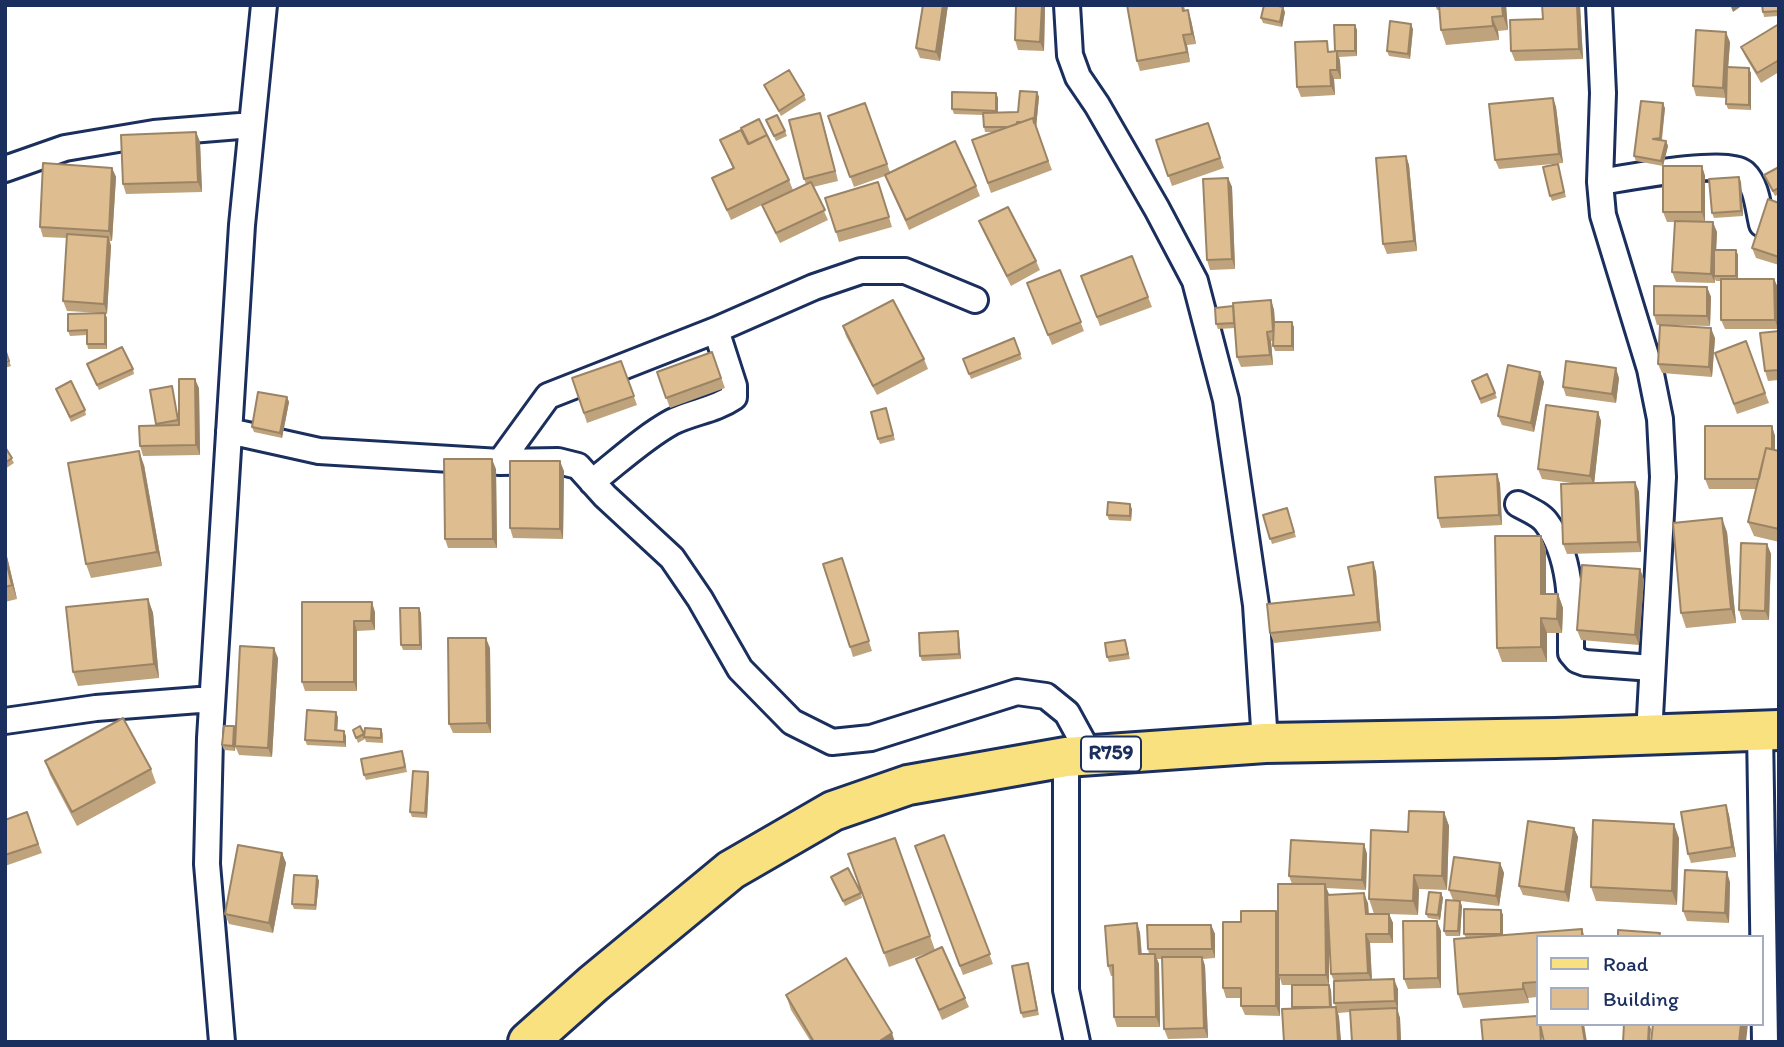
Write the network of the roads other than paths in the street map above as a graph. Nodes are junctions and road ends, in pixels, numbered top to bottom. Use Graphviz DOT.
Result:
graph roads {
  1 [pos="264,5"];
  2 [pos="1067,5"];
  3 [pos="1599,5"];
  4 [pos="252,125"];
  5 [pos="5,169"];
  6 [pos="1600,182"];
  7 [pos="1762,224"];
  8 [pos="975,300"];
  9 [pos="716,330"];
  10 [pos="229,431"];
  11 [pos="500,462"];
  12 [pos="592,482"];
  13 [pos="1518,504"];
  14 [pos="1652,668"];
  15 [pos="212,699"];
  16 [pos="5,721"];
  17 [pos="1769,730"];
  18 [pos="1649,735"];
  19 [pos="1265,743"];
  20 [pos="1078,756"];
  21 [pos="222,1042"];
  22 [pos="528,1042"];
  23 [pos="1077,1042"];
  24 [pos="1765,1042"];
  1 -- 4 [label="street"];
  2 -- 19 [label="street"];
  3 -- 6 [label="street"];
  4 -- 5 [label="street"];
  4 -- 10 [label="street"];
  6 -- 7 [label="street"];
  6 -- 14 [label="street"];
  8 -- 9 [label="street"];
  9 -- 11 [label="street"];
  9 -- 12 [label="street"];
  10 -- 11 [label="street"];
  10 -- 15 [label="street"];
  11 -- 12 [label="street"];
  12 -- 20 [label="street"];
  13 -- 14 [label="street"];
  14 -- 18 [label="street"];
  15 -- 16 [label="street"];
  15 -- 21 [label="street"];
  17 -- 18 [label="main road, R759"];
  17 -- 24 [label="street"];
  18 -- 19 [label="main road, R759"];
  19 -- 20 [label="main road, R759"];
  20 -- 22 [label="main road, R759"];
  20 -- 23 [label="street"];
}
